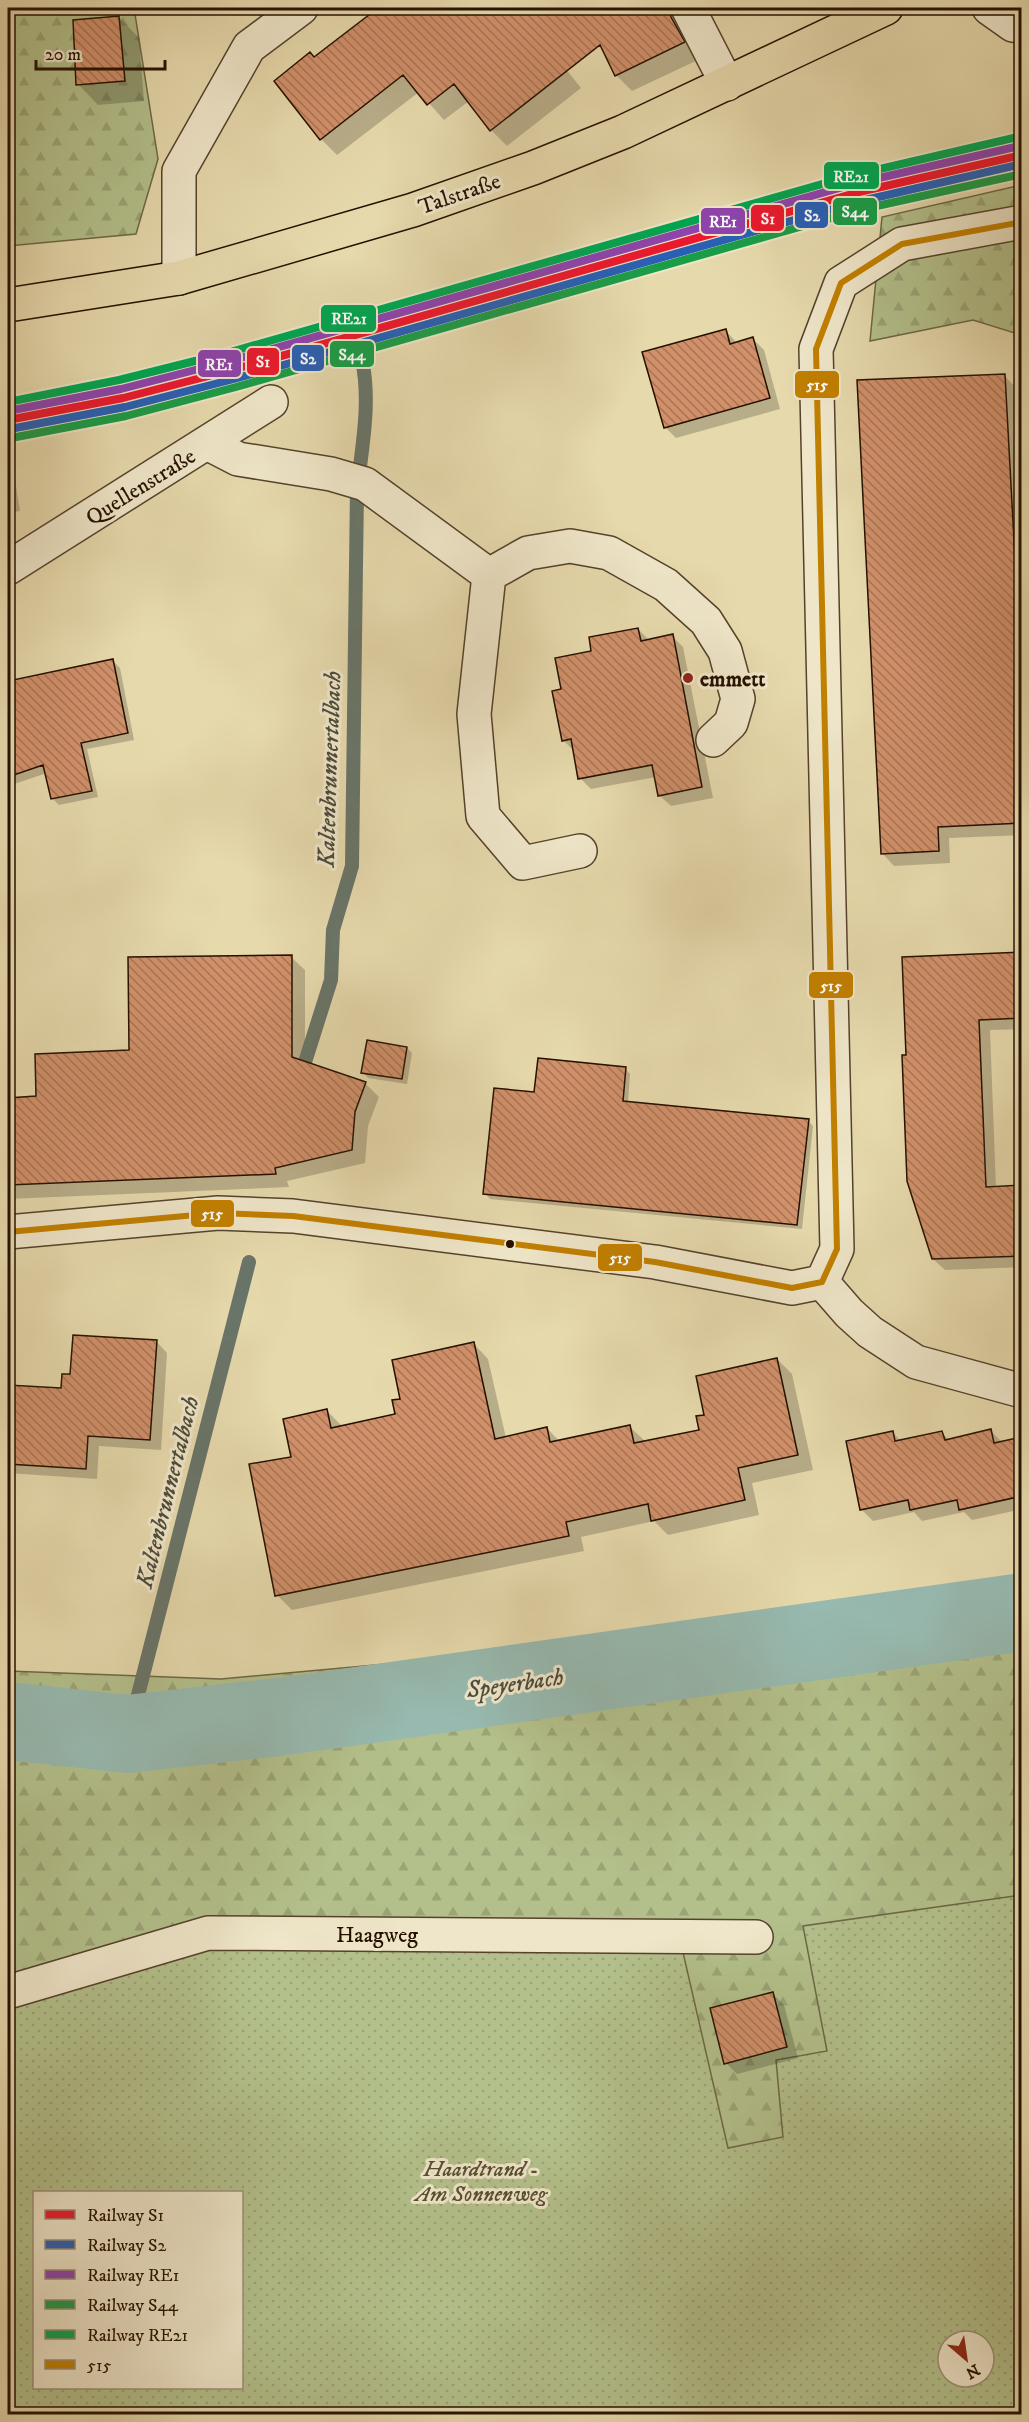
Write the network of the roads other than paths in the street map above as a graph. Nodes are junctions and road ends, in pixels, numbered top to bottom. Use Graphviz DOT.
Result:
graph roads {
  1 [pos="301,8"];
  2 [pos="688,8"];
  3 [pos="886,8"];
  4 [pos="989,8"];
  5 [pos="1022,27"];
  6 [pos="727,84"];
  7 [pos="1022,222"];
  8 [pos="179,278"];
  9 [pos="8,305"];
  10 [pos="271,402"];
  11 [pos="207,443"];
  12 [pos="8,568"];
  13 [pos="489,575"];
  14 [pos="713,740"];
  15 [pos="580,851"];
  16 [pos="8,1232"];
  17 [pos="822,1282"];
  18 [pos="1022,1391"];
  19 [pos="756,1937"];
  20 [pos="8,1992"];
  1 -- 8 [label="street"];
  2 -- 6 [label="street"];
  3 -- 6 [label="main road, Talstraße"];
  4 -- 5 [label="street"];
  6 -- 8 [label="main road, Talstraße"];
  7 -- 17 [label="street"];
  8 -- 9 [label="main road, Talstraße"];
  10 -- 11 [label="street, Quellenstraße"];
  11 -- 12 [label="street, Quellenstraße"];
  11 -- 13 [label="street"];
  13 -- 14 [label="street"];
  13 -- 15 [label="street"];
  16 -- 17 [label="street"];
  17 -- 18 [label="street"];
  19 -- 20 [label="street, Haagweg"];
}
